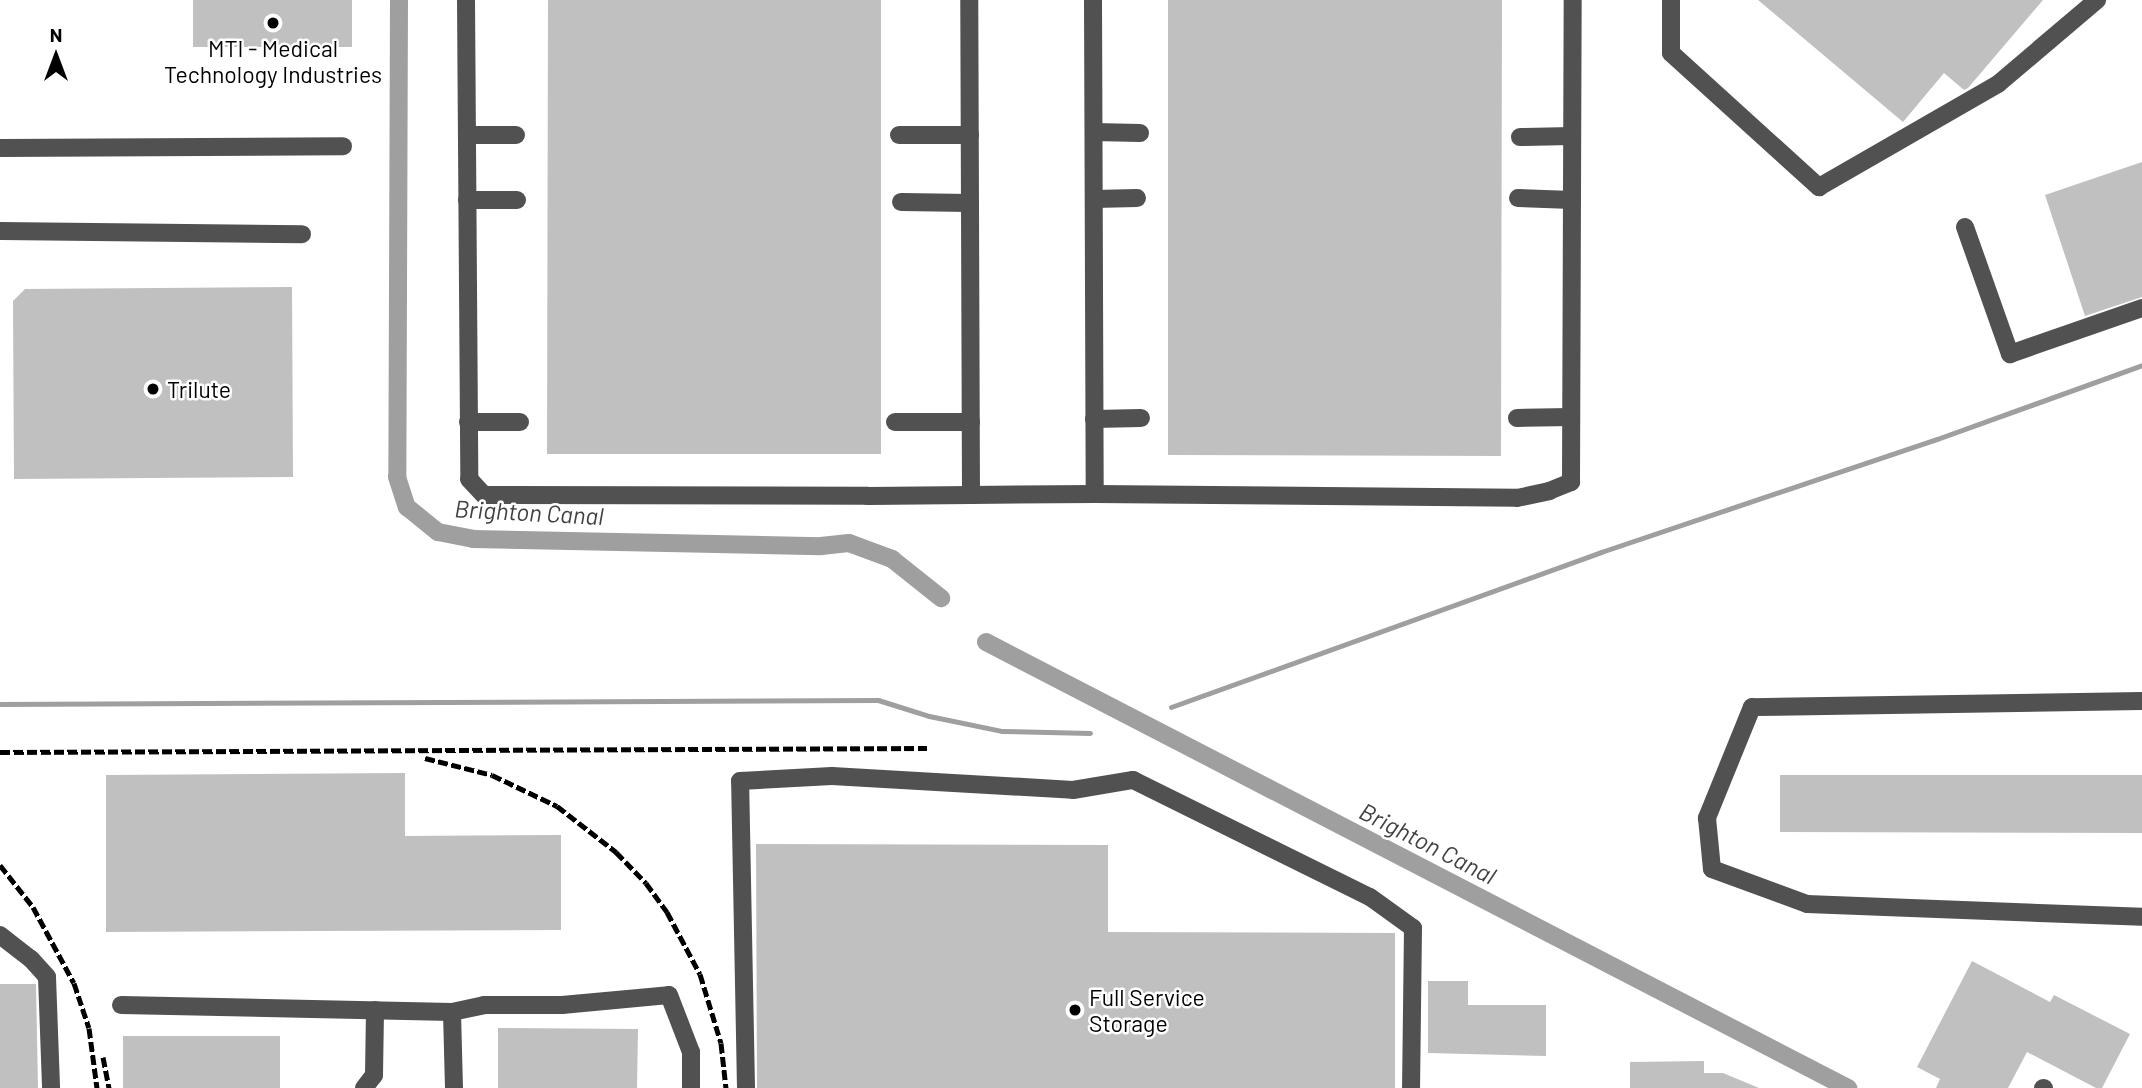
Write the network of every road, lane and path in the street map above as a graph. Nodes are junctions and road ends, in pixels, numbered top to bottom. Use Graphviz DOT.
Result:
graph roads {
  1 [pos="466,0"];
  2 [pos="969,0"];
  3 [pos="1093,0"];
  4 [pos="1573,0"];
  5 [pos="1671,0"];
  6 [pos="2097,0"];
  7 [pos="1094,132"];
  8 [pos="1140,133"];
  9 [pos="467,135"];
  10 [pos="516,135"];
  11 [pos="899,135"];
  12 [pos="970,135"];
  13 [pos="1572,136"];
  14 [pos="1520,137"];
  15 [pos="342,146"];
  16 [pos="0,148"];
  17 [pos="1137,198"];
  18 [pos="1518,198"];
  19 [pos="1094,199"];
  20 [pos="467,200"];
  21 [pos="517,200"];
  22 [pos="1572,200"];
  23 [pos="901,202"];
  24 [pos="970,203"];
  25 [pos="1965,227"];
  26 [pos="0,232"];
  27 [pos="302,234"];
  28 [pos="2142,308"];
  29 [pos="1571,417"];
  30 [pos="1141,418"];
  31 [pos="1517,418"];
  32 [pos="1094,419"];
  33 [pos="468,422"];
  34 [pos="520,422"];
  35 [pos="895,422"];
  36 [pos="971,422"];
  37 [pos="1095,494"];
  38 [pos="971,495"];
  39 [pos="2142,701"];
  40 [pos="2142,917"];
  41 [pos="0,935"];
  42 [pos="121,1005"];
  43 [pos="374,1010"];
  44 [pos="452,1012"];
  45 [pos="51,1088"];
  46 [pos="364,1088"];
  47 [pos="454,1088"];
  48 [pos="691,1088"];
  49 [pos="747,1088"];
  50 [pos="1411,1088"];
  1 -- 9 [label="lane"];
  2 -- 12 [label="lane"];
  3 -- 7 [label="lane"];
  4 -- 13 [label="lane"];
  5 -- 6 [label="lane"];
  7 -- 8 [label="lane"];
  7 -- 19 [label="lane"];
  9 -- 10 [label="lane"];
  9 -- 20 [label="lane"];
  11 -- 12 [label="lane"];
  12 -- 24 [label="lane"];
  13 -- 14 [label="lane"];
  13 -- 22 [label="lane"];
  15 -- 16 [label="lane"];
  17 -- 19 [label="lane"];
  18 -- 22 [label="lane"];
  19 -- 32 [label="lane"];
  20 -- 21 [label="lane"];
  20 -- 33 [label="lane"];
  22 -- 29 [label="lane"];
  23 -- 24 [label="lane"];
  24 -- 36 [label="lane"];
  25 -- 28 [label="lane"];
  26 -- 27 [label="lane"];
  29 -- 31 [label="lane"];
  29 -- 37 [label="lane"];
  30 -- 32 [label="lane"];
  32 -- 37 [label="lane"];
  33 -- 34 [label="lane"];
  33 -- 38 [label="lane"];
  35 -- 36 [label="lane"];
  36 -- 38 [label="lane"];
  37 -- 38 [label="lane"];
  39 -- 40 [label="lane"];
  41 -- 45 [label="lane"];
  42 -- 43 [label="lane"];
  43 -- 44 [label="lane"];
  43 -- 46 [label="lane"];
  44 -- 47 [label="lane"];
  44 -- 48 [label="lane"];
  49 -- 50 [label="lane"];
}
